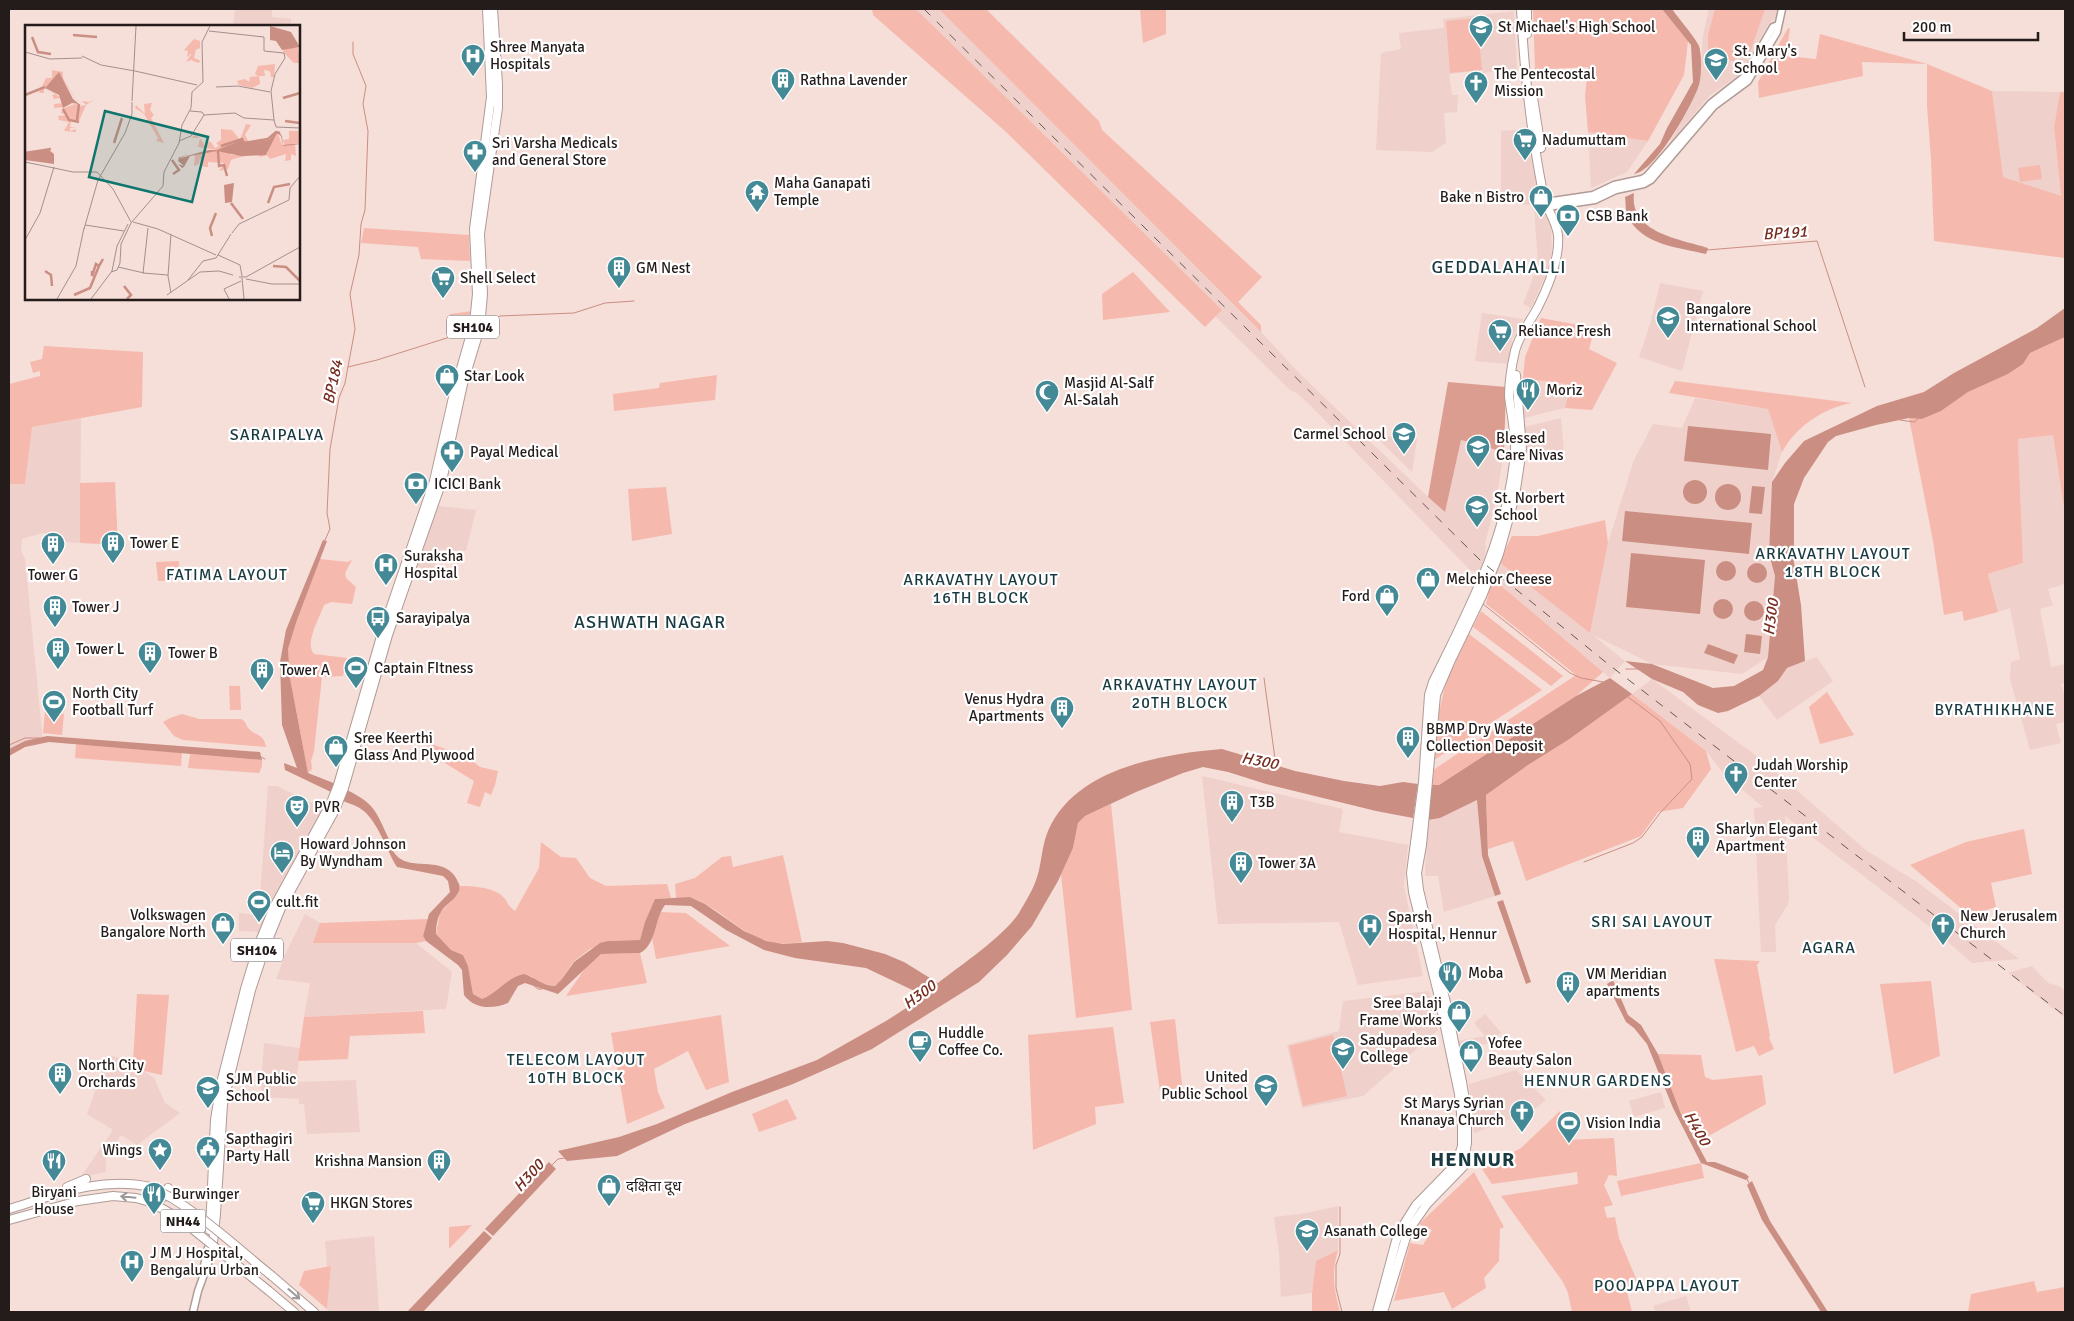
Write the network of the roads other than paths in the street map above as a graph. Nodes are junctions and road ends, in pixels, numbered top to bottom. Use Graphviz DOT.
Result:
graph roads {
  1 [pos="487,9"];
  2 [pos="493,9"];
  3 [pos="1521,9"];
  4 [pos="1527,9"];
  5 [pos="1782,9"];
  6 [pos="1549,204"];
  7 [pos="341,786"];
  8 [pos="1421,824"];
  9 [pos="86,1179"];
  10 [pos="168,1188"];
  11 [pos="52,1196"];
  12 [pos="162,1198"];
  13 [pos="9,1208"];
  14 [pos="9,1220"];
  15 [pos="210,1250"];
  16 [pos="193,1312"];
  17 [pos="294,1312"];
  18 [pos="314,1312"];
  19 [pos="1377,1312"];
  20 [pos="1383,1312"];
  1 -- 7 [label="main road, SH104"];
  2 -- 7 [label="main road, SH104"];
  3 -- 6 [label="main road"];
  4 -- 6 [label="main road"];
  5 -- 6 [label="main road"];
  6 -- 8 [label="main road"];
  7 -- 15 [label="main road, SH104"];
  8 -- 19 [label="main road"];
  8 -- 20 [label="main road"];
  9 -- 11 [label="main road"];
  10 -- 12 [label="main road"];
  11 -- 13 [label="main road, NH44"];
  11 -- 18 [label="main road, NH44, one-way, bridge"];
  17 -- 14 [label="main road, NH44, one-way, bridge"];
  15 -- 16 [label="main road"];
}
